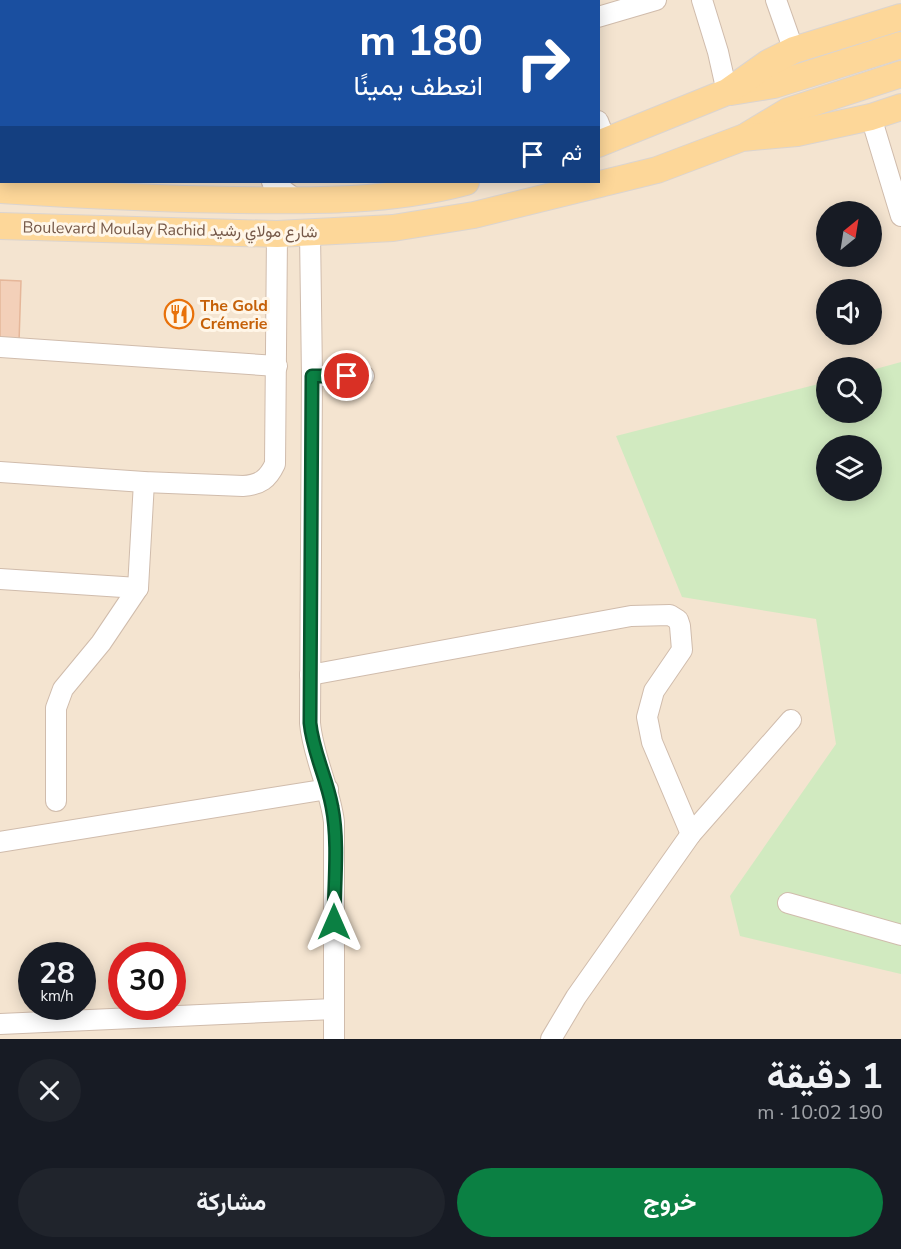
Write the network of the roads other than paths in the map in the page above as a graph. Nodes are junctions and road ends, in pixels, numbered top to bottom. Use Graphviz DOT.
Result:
graph roads {
  1 [pos="656,0"];
  2 [pos="702,0"];
  3 [pos="776,0"];
  4 [pos="600,16"];
  5 [pos="901,17"];
  6 [pos="901,45"];
  7 [pos="794,51"];
  8 [pos="901,74"];
  9 [pos="727,92"];
  10 [pos="901,107"];
  11 [pos="871,117"];
  12 [pos="601,136"];
  13 [pos="742,138"];
  14 [pos="275,183"];
  15 [pos="460,183"];
  16 [pos="0,190"];
  17 [pos="314,195"];
  18 [pos="901,216"];
  19 [pos="0,226"];
  20 [pos="310,232"];
  21 [pos="277,234"];
  22 [pos="0,347"];
  23 [pos="277,366"];
  24 [pos="312,376"];
  25 [pos="364,376"];
  26 [pos="0,472"];
  27 [pos="144,482"];
  28 [pos="0,579"];
  29 [pos="138,588"];
  30 [pos="310,675"];
  31 [pos="791,720"];
  32 [pos="328,789"];
  33 [pos="56,801"];
  34 [pos="691,834"];
  35 [pos="0,842"];
  36 [pos="788,903"];
  37 [pos="901,935"];
  38 [pos="334,1009"];
  39 [pos="0,1024"];
  40 [pos="333,1039"];
  41 [pos="551,1039"];
  1 -- 4 [label="street"];
  2 -- 9 [label="street"];
  3 -- 7 [label="street"];
  5 -- 7 [label="main road"];
  6 -- 9 [label="main road"];
  7 -- 9 [label="main road"];
  8 -- 13 [label="main road"];
  9 -- 12 [label="main road"];
  10 -- 11 [label="main road, Boulevard Moulay Rachid شارع مولاي رشيد"];
  11 -- 13 [label="main road, Boulevard Moulay Rachid شارع مولاي رشيد"];
  11 -- 18 [label="street"];
  13 -- 20 [label="main road, Boulevard Moulay Rachid شارع مولاي رشيد"];
  14 -- 17 [label="street"];
  15 -- 17 [label="main road, Boulevard Moulay Rachid شارع مولاي رشيد"];
  16 -- 17 [label="main road, Boulevard Moulay Rachid شارع مولاي رشيد"];
  19 -- 21 [label="main road, Boulevard Moulay Rachid شارع مولاي رشيد"];
  20 -- 21 [label="main road, Boulevard Moulay Rachid شارع مولاي رشيد"];
  20 -- 24 [label="street"];
  21 -- 23 [label="street"];
  22 -- 23 [label="street"];
  23 -- 27 [label="street"];
  24 -- 25 [label="street"];
  24 -- 30 [label="street"];
  26 -- 27 [label="street"];
  27 -- 29 [label="street"];
  28 -- 29 [label="street"];
  29 -- 33 [label="street"];
  30 -- 32 [label="street"];
  30 -- 34 [label="street"];
  31 -- 34 [label="street"];
  32 -- 35 [label="street"];
  32 -- 38 [label="street"];
  34 -- 41 [label="street"];
  36 -- 37 [label="street"];
  38 -- 39 [label="street"];
  38 -- 40 [label="street"];
}
